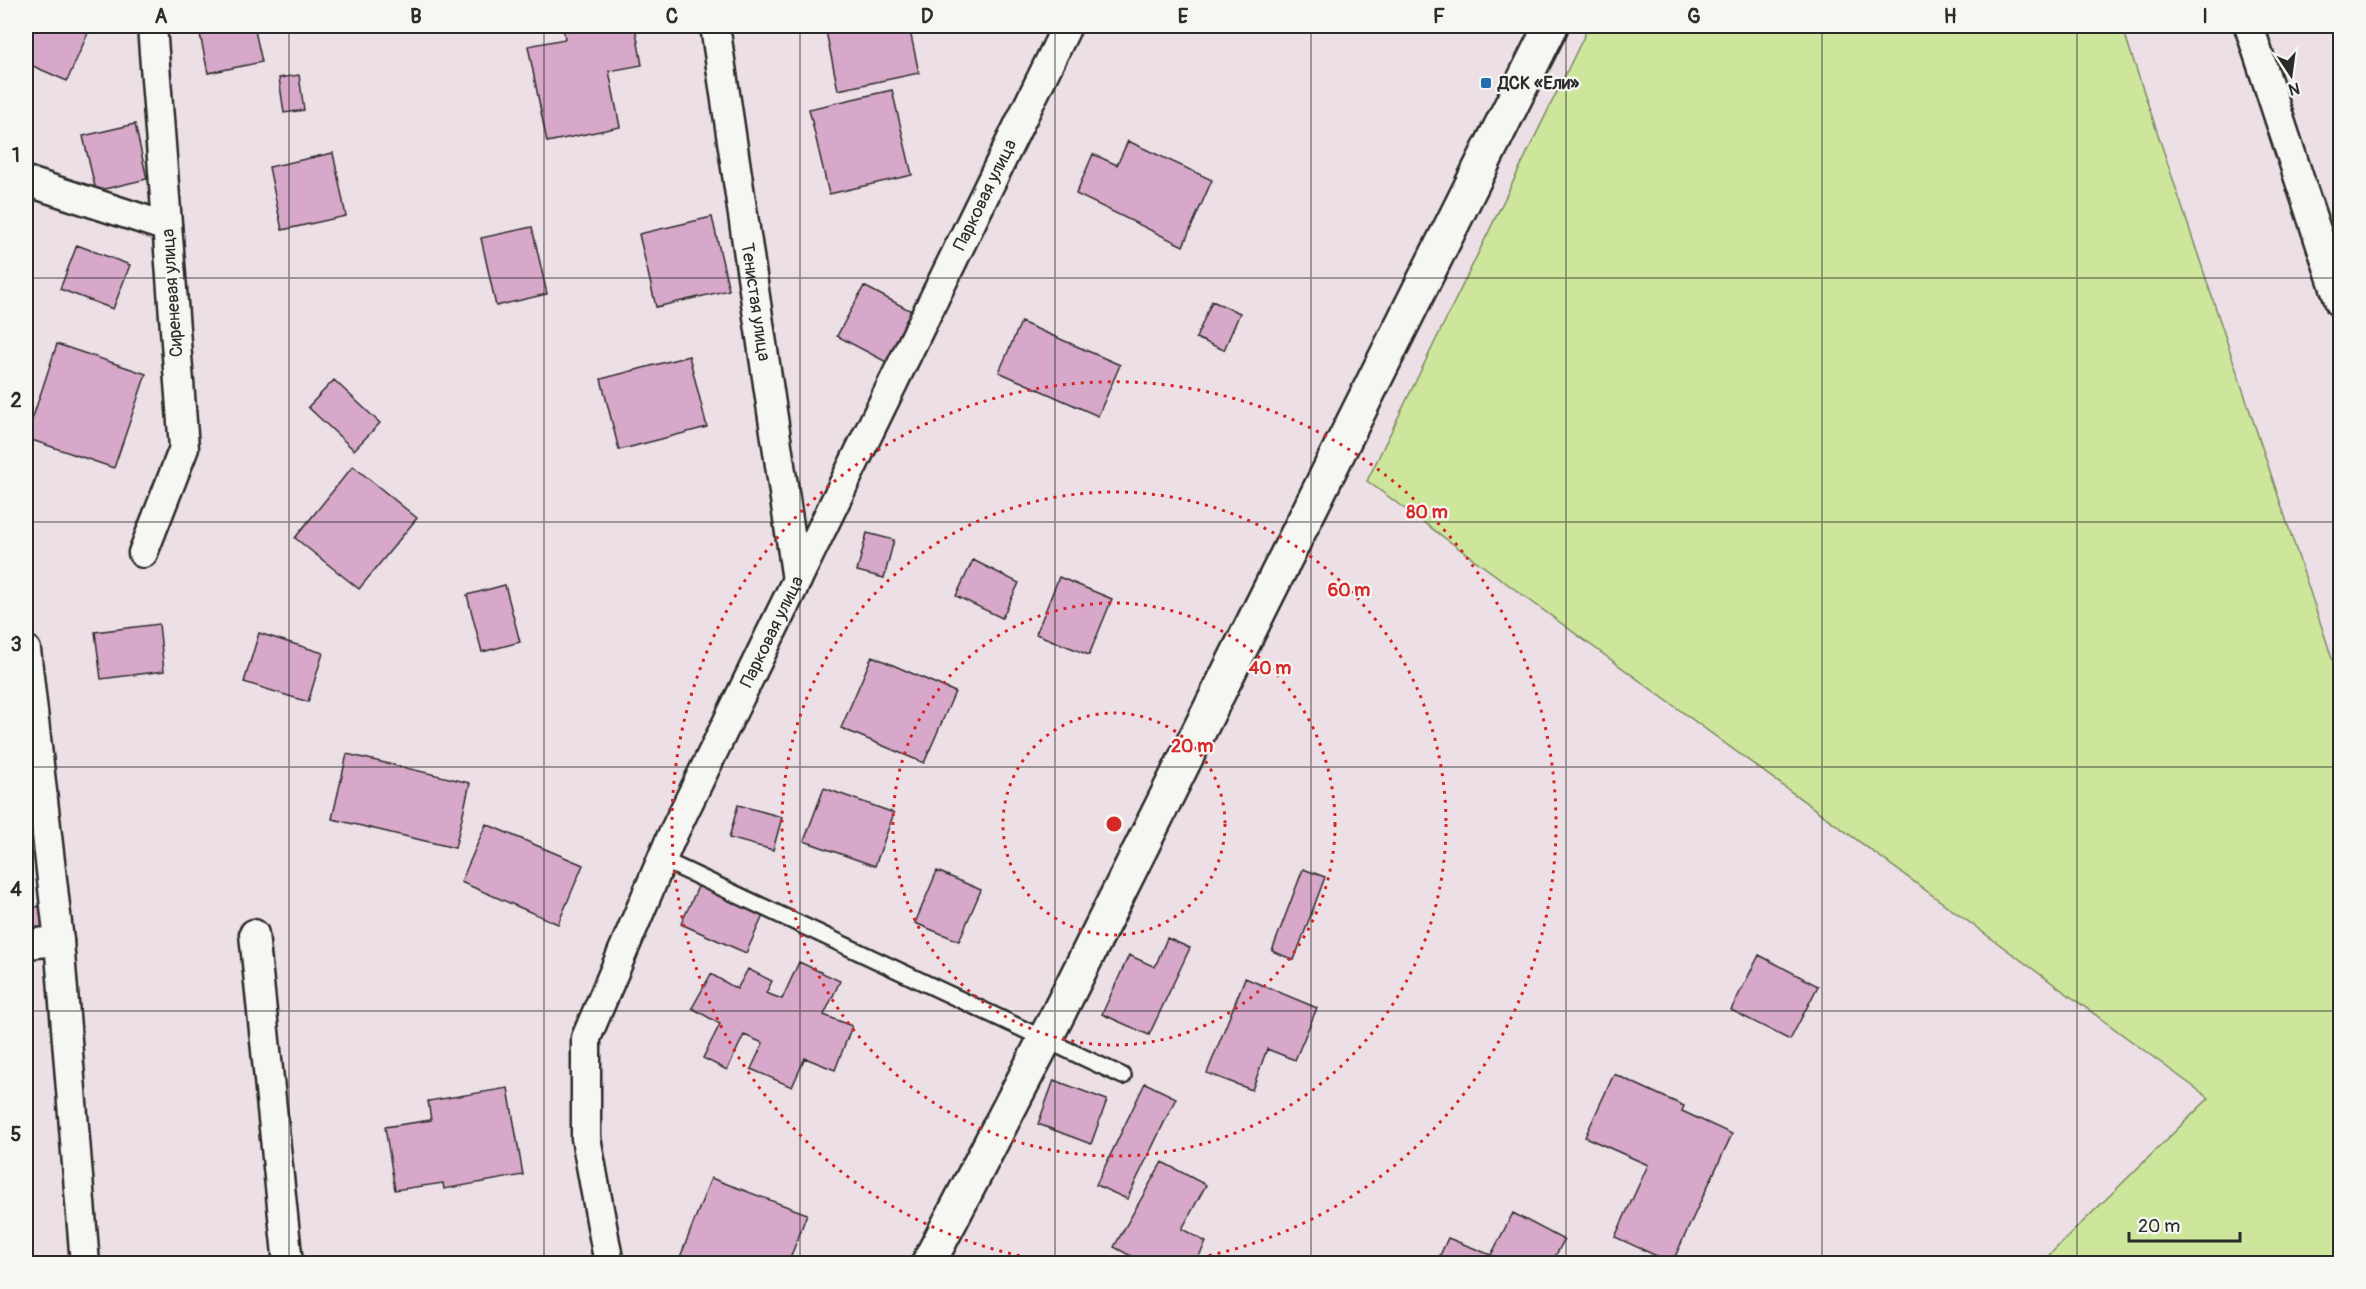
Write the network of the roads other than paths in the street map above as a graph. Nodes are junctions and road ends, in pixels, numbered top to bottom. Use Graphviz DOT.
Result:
graph roads {
  1 [pos="152,26"];
  2 [pos="715,26"];
  3 [pos="1067,26"];
  4 [pos="1551,26"];
  5 [pos="2249,26"];
  6 [pos="26,181"];
  7 [pos="167,227"];
  8 [pos="2340,303"];
  9 [pos="143,553"];
  10 [pos="796,580"];
  11 [pos="26,650"];
  12 [pos="661,859"];
  13 [pos="254,934"];
  14 [pos="59,941"];
  15 [pos="26,944"];
  16 [pos="1045,1039"];
  17 [pos="1123,1076"];
  18 [pos="85,1263"];
  19 [pos="288,1263"];
  20 [pos="609,1263"];
  21 [pos="928,1263"];
  1 -- 7 [label="street, Сиреневая улица"];
  2 -- 10 [label="street, Тенистая улица"];
  3 -- 10 [label="street, Парковая улица"];
  4 -- 16 [label="street"];
  5 -- 8 [label="street"];
  6 -- 7 [label="street"];
  7 -- 9 [label="street, Сиреневая улица"];
  10 -- 12 [label="street, Парковая улица"];
  11 -- 14 [label="street"];
  12 -- 16 [label="lane"];
  12 -- 20 [label="street, Парковая улица"];
  13 -- 19 [label="street"];
  14 -- 15 [label="street"];
  14 -- 18 [label="street"];
  16 -- 17 [label="lane"];
  16 -- 21 [label="street"];
}
